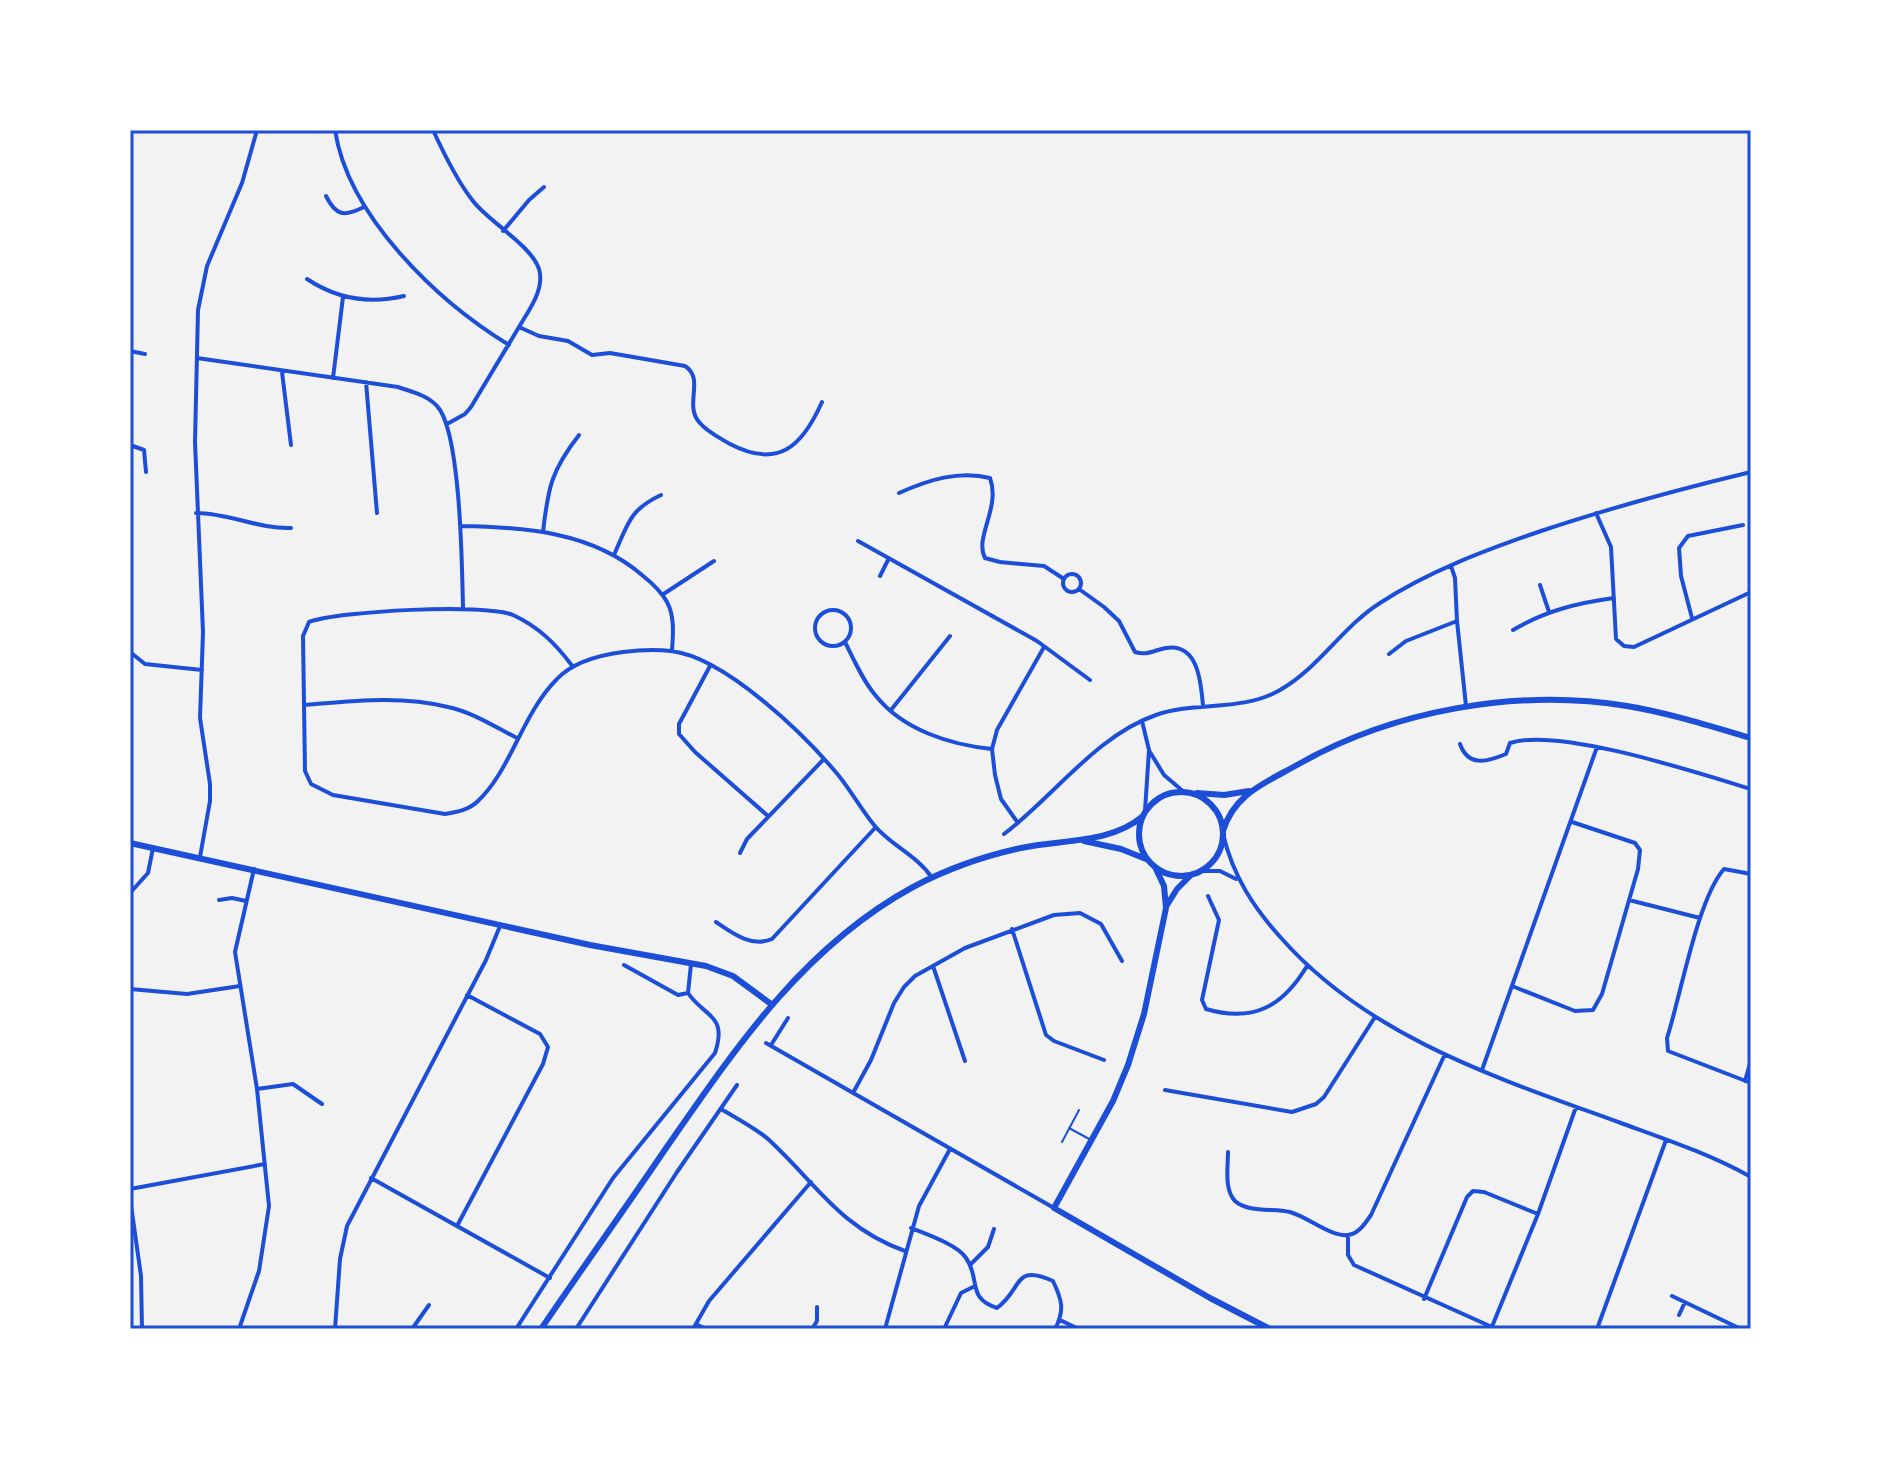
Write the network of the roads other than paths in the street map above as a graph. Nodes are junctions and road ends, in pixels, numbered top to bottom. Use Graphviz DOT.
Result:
graph roads {
  1 [pos="257,130"];
  2 [pos="335,130"];
  3 [pos="433,130"];
  4 [pos="544,187"];
  5 [pos="326,196"];
  6 [pos="364,207"];
  7 [pos="503,231"];
  8 [pos="307,279"];
  9 [pos="404,296"];
  10 [pos="343,297"];
  11 [pos="519,327"];
  12 [pos="509,345"];
  13 [pos="130,351"];
  14 [pos="145,354"];
  15 [pos="197,358"];
  16 [pos="282,371"];
  17 [pos="333,378"];
  18 [pos="366,382"];
  19 [pos="822,402"];
  20 [pos="447,424"];
  21 [pos="579,435"];
  22 [pos="130,445"];
  23 [pos="291,445"];
  24 [pos="146,472"];
  25 [pos="1751,472"];
  26 [pos="899,493"];
  27 [pos="661,495"];
  28 [pos="196,513"];
  29 [pos="377,513"];
  30 [pos="1596,513"];
  31 [pos="1743,525"];
  32 [pos="461,526"];
  33 [pos="291,528"];
  34 [pos="543,532"];
  35 [pos="858,541"];
  36 [pos="614,555"];
  37 [pos="889,558"];
  38 [pos="714,561"];
  39 [pos="1451,566"];
  40 [pos="880,576"];
  41 [pos="1064,579"];
  42 [pos="1540,585"];
  43 [pos="1079,589"];
  44 [pos="1751,592"];
  45 [pos="662,595"];
  46 [pos="1614,598"];
  47 [pos="463,608"];
  48 [pos="1549,612"];
  49 [pos="1692,618"];
  50 [pos="1457,621"];
  51 [pos="1513,630"];
  52 [pos="950,636"];
  53 [pos="845,642"];
  54 [pos="1044,647"];
  55 [pos="672,651"];
  56 [pos="130,652"];
  57 [pos="1389,654"];
  58 [pos="710,666"];
  59 [pos="573,667"];
  60 [pos="202,670"];
  61 [pos="1090,680"];
  62 [pos="304,705"];
  63 [pos="1203,707"];
  64 [pos="1466,708"];
  65 [pos="891,710"];
  66 [pos="1142,721"];
  67 [pos="517,738"];
  68 [pos="1751,738"];
  69 [pos="1460,744"];
  70 [pos="1597,747"];
  71 [pos="992,749"];
  72 [pos="1149,750"];
  73 [pos="823,760"];
  74 [pos="1253,789"];
  75 [pos="1751,789"];
  76 [pos="1187,792"];
  77 [pos="1144,814"];
  78 [pos="768,816"];
  79 [pos="1572,822"];
  80 [pos="1018,823"];
  81 [pos="875,827"];
  82 [pos="1223,833"];
  83 [pos="1004,834"];
  84 [pos="1077,840"];
  85 [pos="130,843"];
  86 [pos="153,848"];
  87 [pos="740,853"];
  88 [pos="200,857"];
  89 [pos="1148,859"];
  90 [pos="1155,867"];
  91 [pos="254,869"];
  92 [pos="1197,872"];
  93 [pos="1751,874"];
  94 [pos="932,878"];
  95 [pos="1240,884"];
  96 [pos="130,893"];
  97 [pos="1208,896"];
  98 [pos="219,900"];
  99 [pos="1629,900"];
  100 [pos="246,901"];
  101 [pos="1166,908"];
  102 [pos="1700,918"];
  103 [pos="716,922"];
  104 [pos="500,926"];
  105 [pos="1012,929"];
  106 [pos="1122,961"];
  107 [pos="691,964"];
  108 [pos="624,965"];
  109 [pos="933,966"];
  110 [pos="1307,966"];
  111 [pos="240,986"];
  112 [pos="1512,986"];
  113 [pos="130,989"];
  114 [pos="688,993"];
  115 [pos="467,995"];
  116 [pos="771,1004"];
  117 [pos="1375,1017"];
  118 [pos="788,1018"];
  119 [pos="1445,1054"];
  120 [pos="1104,1060"];
  121 [pos="1751,1060"];
  122 [pos="965,1061"];
  123 [pos="1482,1070"];
  124 [pos="1748,1082"];
  125 [pos="737,1085"];
  126 [pos="257,1089"];
  127 [pos="1165,1090"];
  128 [pos="853,1093"];
  129 [pos="322,1104"];
  130 [pos="1576,1107"];
  131 [pos="721,1109"];
  132 [pos="1079,1110"];
  133 [pos="1069,1128"];
  134 [pos="1666,1140"];
  135 [pos="1092,1141"];
  136 [pos="1062,1142"];
  137 [pos="950,1149"];
  138 [pos="1228,1152"];
  139 [pos="266,1164"];
  140 [pos="1751,1177"];
  141 [pos="370,1178"];
  142 [pos="811,1182"];
  143 [pos="130,1189"];
  144 [pos="130,1198"];
  145 [pos="1054,1208"];
  146 [pos="1538,1214"];
  147 [pos="457,1226"];
  148 [pos="911,1228"];
  149 [pos="994,1229"];
  150 [pos="1348,1235"];
  151 [pos="905,1251"];
  152 [pos="970,1265"];
  153 [pos="550,1278"];
  154 [pos="975,1286"];
  155 [pos="1672,1296"];
  156 [pos="1424,1299"];
  157 [pos="1685,1302"];
  158 [pos="429,1305"];
  159 [pos="817,1307"];
  160 [pos="1679,1315"];
  161 [pos="1060,1320"];
  162 [pos="694,1326"];
  163 [pos="1491,1328"];
  164 [pos="142,1329"];
  165 [pos="239,1329"];
  166 [pos="335,1329"];
  167 [pos="412,1329"];
  168 [pos="516,1329"];
  169 [pos="541,1329"];
  170 [pos="576,1329"];
  171 [pos="706,1329"];
  172 [pos="812,1329"];
  173 [pos="885,1329"];
  174 [pos="944,1329"];
  175 [pos="1055,1329"];
  176 [pos="1079,1329"];
  177 [pos="1270,1329"];
  178 [pos="1597,1329"];
  179 [pos="1741,1329"];
  1 -- 15 [label="street"];
  2 -- 6 [label="street"];
  3 -- 7 [label="street"];
  4 -- 7 [label="street"];
  5 -- 6 [label="street"];
  6 -- 12 [label="street"];
  7 -- 11 [label="street"];
  8 -- 10 [label="street"];
  9 -- 10 [label="street"];
  10 -- 17 [label="street"];
  11 -- 12 [label="street"];
  11 -- 19 [label="street"];
  12 -- 20 [label="street"];
  13 -- 14 [label="street"];
  15 -- 16 [label="street"];
  15 -- 28 [label="street"];
  16 -- 17 [label="street"];
  16 -- 23 [label="street"];
  17 -- 18 [label="street"];
  18 -- 20 [label="street"];
  18 -- 29 [label="street"];
  20 -- 32 [label="street"];
  21 -- 34 [label="street"];
  22 -- 24 [label="street"];
  25 -- 30 [label="street"];
  26 -- 41 [label="street"];
  27 -- 36 [label="street"];
  28 -- 33 [label="street"];
  28 -- 60 [label="street"];
  30 -- 39 [label="street"];
  30 -- 46 [label="street"];
  31 -- 49 [label="street"];
  32 -- 34 [label="street"];
  32 -- 47 [label="street"];
  34 -- 36 [label="street"];
  35 -- 37 [label="street"];
  36 -- 45 [label="street"];
  37 -- 40 [label="street"];
  37 -- 54 [label="street"];
  38 -- 45 [label="street"];
  39 -- 50 [label="street"];
  39 -- 63 [label="street"];
  41 -- 43 [label="street"];
  41 -- 43 [label="street"];
  42 -- 48 [label="street"];
  43 -- 63 [label="street"];
  44 -- 49 [label="street"];
  45 -- 55 [label="street"];
  46 -- 48 [label="street"];
  46 -- 49 [label="street"];
  47 -- 59 [label="street"];
  47 -- 62 [label="street"];
  48 -- 51 [label="street"];
  50 -- 57 [label="street"];
  50 -- 64 [label="street"];
  52 -- 65 [label="street"];
  53 -- 53 [label="street"];
  53 -- 65 [label="street"];
  54 -- 61 [label="street"];
  54 -- 71 [label="street"];
  55 -- 58 [label="street"];
  55 -- 59 [label="street"];
  56 -- 60 [label="street"];
  58 -- 73 [label="street"];
  58 -- 78 [label="street"];
  59 -- 67 [label="street"];
  60 -- 88 [label="street"];
  62 -- 67 [label="street"];
  62 -- 67 [label="street"];
  63 -- 66 [label="street"];
  64 -- 68 [label="street"];
  64 -- 74 [label="street"];
  65 -- 71 [label="street"];
  66 -- 72 [label="street"];
  66 -- 80 [label="street"];
  69 -- 70 [label="street"];
  70 -- 75 [label="street"];
  70 -- 79 [label="street"];
  71 -- 80 [label="street"];
  72 -- 76 [label="street"];
  72 -- 77 [label="street"];
  73 -- 78 [label="street"];
  73 -- 81 [label="street"];
  74 -- 76 [label="street"];
  74 -- 82 [label="street"];
  76 -- 77 [label="street"];
  76 -- 82 [label="street"];
  77 -- 84 [label="street"];
  77 -- 89 [label="street"];
  78 -- 87 [label="street"];
  79 -- 99 [label="street"];
  79 -- 112 [label="street"];
  80 -- 83 [label="street"];
  81 -- 94 [label="street"];
  81 -- 103 [label="street"];
  82 -- 92 [label="street"];
  82 -- 95 [label="street"];
  84 -- 89 [label="street"];
  84 -- 94 [label="street"];
  85 -- 86 [label="street"];
  86 -- 88 [label="street"];
  86 -- 96 [label="street"];
  88 -- 91 [label="street"];
  89 -- 90 [label="street"];
  90 -- 92 [label="street"];
  90 -- 101 [label="street"];
  91 -- 100 [label="street"];
  91 -- 104 [label="street"];
  92 -- 95 [label="street"];
  92 -- 101 [label="street"];
  93 -- 102 [label="street"];
  94 -- 116 [label="street"];
  95 -- 110 [label="street"];
  97 -- 110 [label="street"];
  98 -- 100 [label="street"];
  99 -- 102 [label="street"];
  99 -- 112 [label="street"];
  100 -- 111 [label="street"];
  101 -- 135 [label="street"];
  102 -- 124 [label="street"];
  104 -- 107 [label="street"];
  104 -- 115 [label="street"];
  105 -- 106 [label="street"];
  105 -- 109 [label="street"];
  105 -- 120 [label="street"];
  107 -- 114 [label="street"];
  107 -- 116 [label="street"];
  108 -- 114 [label="street"];
  109 -- 122 [label="street"];
  109 -- 128 [label="street"];
  110 -- 117 [label="street"];
  111 -- 113 [label="street"];
  111 -- 126 [label="street"];
  112 -- 123 [label="street"];
  114 -- 153 [label="street"];
  115 -- 141 [label="street"];
  115 -- 147 [label="street"];
  116 -- 169 [label="street"];
  117 -- 119 [label="street"];
  117 -- 127 [label="street"];
  118 -- 128 [label="street"];
  119 -- 123 [label="street"];
  119 -- 150 [label="street"];
  121 -- 124 [label="street"];
  123 -- 130 [label="street"];
  125 -- 131 [label="street"];
  126 -- 129 [label="street"];
  126 -- 139 [label="street"];
  128 -- 137 [label="street"];
  130 -- 134 [label="street"];
  130 -- 146 [label="street"];
  131 -- 142 [label="street"];
  131 -- 170 [label="street"];
  132 -- 133 [label="lane"];
  133 -- 135 [label="lane"];
  133 -- 136 [label="lane"];
  134 -- 140 [label="street"];
  134 -- 178 [label="street"];
  135 -- 145 [label="street"];
  137 -- 145 [label="street"];
  137 -- 148 [label="street"];
  138 -- 150 [label="street"];
  139 -- 143 [label="street"];
  139 -- 165 [label="street"];
  141 -- 147 [label="street"];
  141 -- 166 [label="street"];
  142 -- 151 [label="street"];
  142 -- 162 [label="street"];
  144 -- 164 [label="street"];
  145 -- 177 [label="street"];
  146 -- 156 [label="street"];
  146 -- 163 [label="street"];
  147 -- 153 [label="street"];
  148 -- 151 [label="street"];
  148 -- 152 [label="street"];
  149 -- 152 [label="street"];
  150 -- 156 [label="street"];
  151 -- 173 [label="street"];
  152 -- 154 [label="street"];
  153 -- 168 [label="street"];
  154 -- 161 [label="street"];
  154 -- 174 [label="street"];
  155 -- 157 [label="street"];
  156 -- 163 [label="street"];
  157 -- 160 [label="street"];
  157 -- 179 [label="street"];
  158 -- 167 [label="street"];
  159 -- 172 [label="street"];
  161 -- 175 [label="street"];
  161 -- 176 [label="street"];
  162 -- 171 [label="street"];
}
